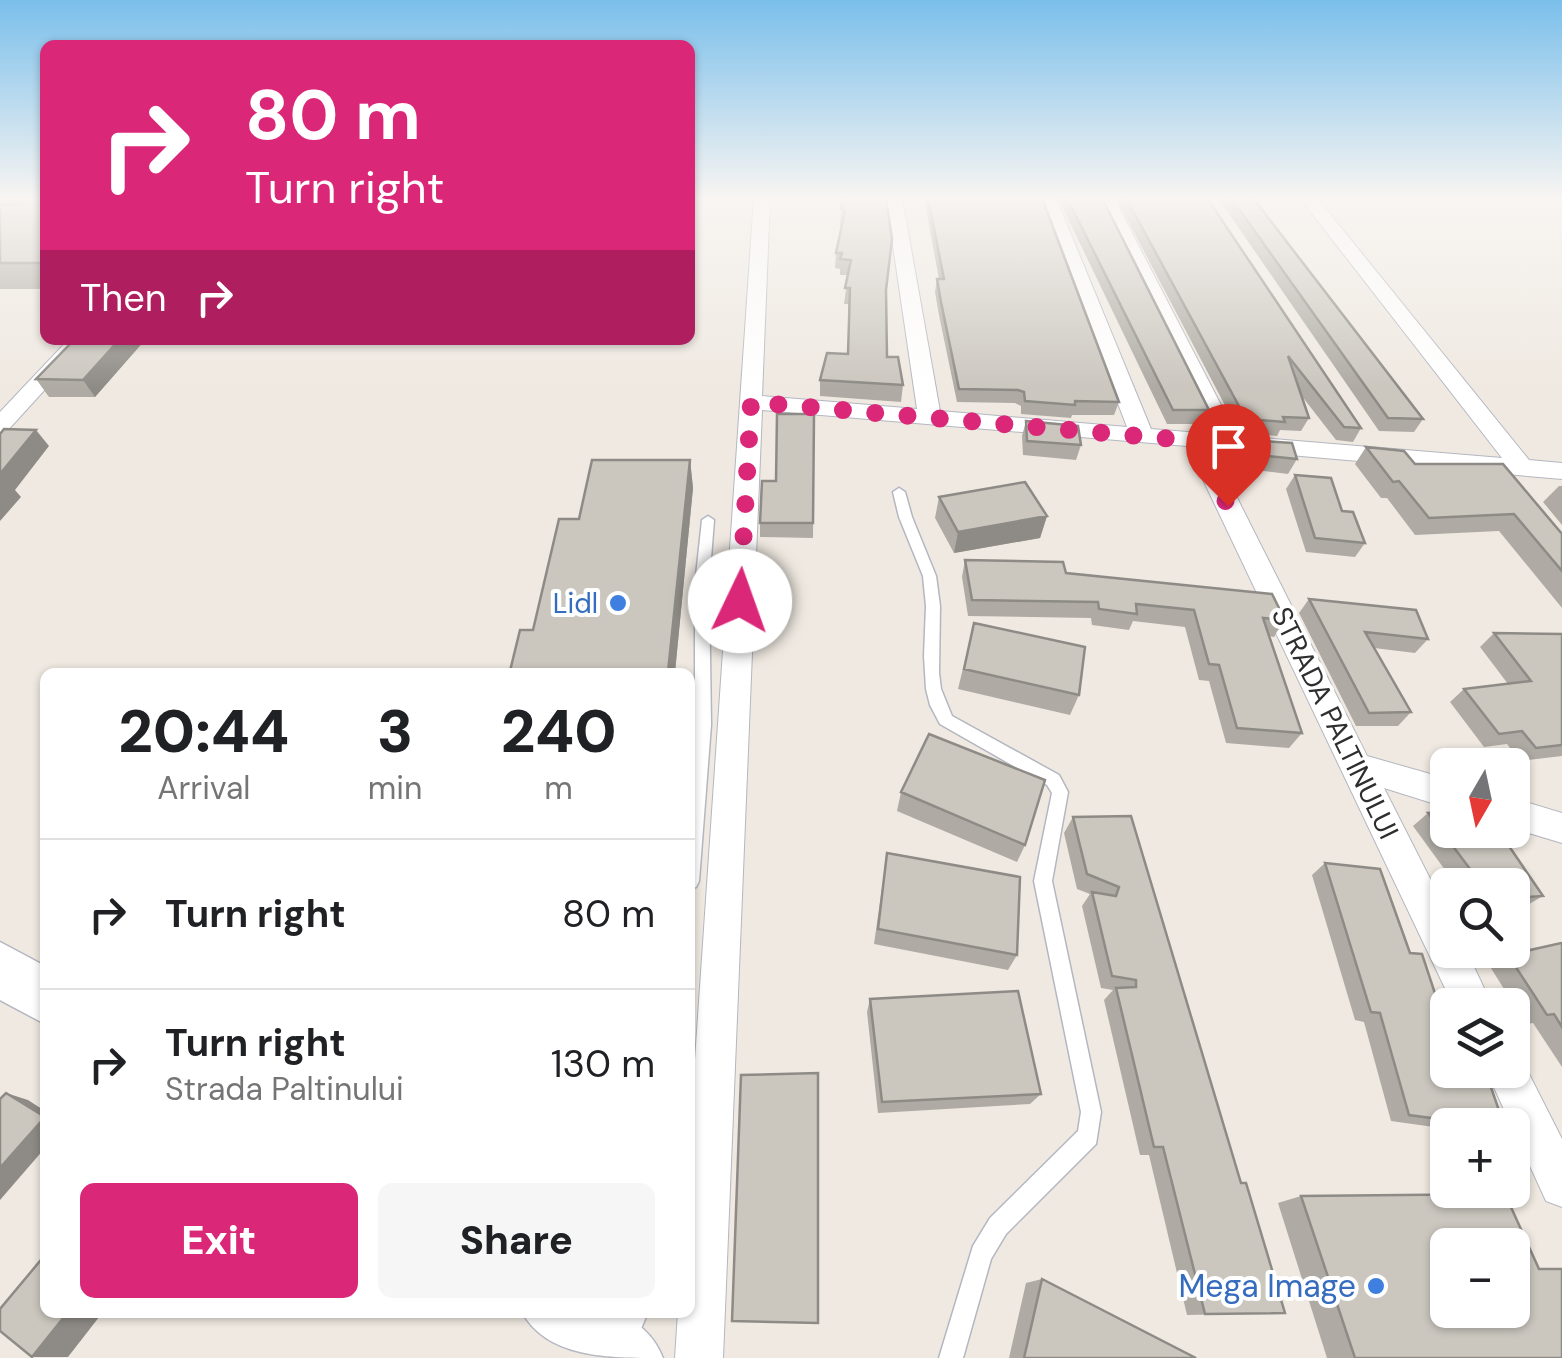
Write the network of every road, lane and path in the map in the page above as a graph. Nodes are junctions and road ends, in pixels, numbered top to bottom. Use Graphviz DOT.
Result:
graph roads {
  1 [pos="759,261"];
  2 [pos="904,261"];
  3 [pos="1072,261"];
  4 [pos="1137,261"];
  5 [pos="1358,261"];
  6 [pos="51,345"];
  7 [pos="75,345"];
  8 [pos="0,398"];
  9 [pos="751,402"];
  10 [pos="930,418"];
  11 [pos="0,424"];
  12 [pos="1143,437"];
  13 [pos="1196,441"];
  14 [pos="1229,444"];
  15 [pos="1493,465"];
  16 [pos="1522,468"];
  17 [pos="1562,471"];
  18 [pos="900,492"];
  19 [pos="1520,498"];
  20 [pos="708,520"];
  21 [pos="1356,766"];
  22 [pos="1430,789"];
  23 [pos="1530,819"];
  24 [pos="695,821"];
  25 [pos="1562,828"];
  26 [pos="0,969"];
  27 [pos="1466,988"];
  28 [pos="40,994"];
  29 [pos="1515,1088"];
  30 [pos="1562,1184"];
  31 [pos="570,1318"];
  32 [pos="628,1341"];
  33 [pos="699,1358"];
  34 [pos="951,1358"];
  1 -- 9 [label="street"];
  2 -- 10 [label="street"];
  3 -- 12 [label="street"];
  4 -- 14 [label="street"];
  5 -- 16 [label="street"];
  6 -- 8 [label="street"];
  7 -- 11 [label="street"];
  9 -- 10 [label="street"];
  9 -- 33 [label="street"];
  10 -- 12 [label="street"];
  12 -- 13 [label="street"];
  13 -- 14 [label="street"];
  13 -- 21 [label="street, STRADA PALTINULUI"];
  14 -- 15 [label="street"];
  15 -- 16 [label="street"];
  15 -- 19 [label="street"];
  16 -- 17 [label="street"];
  18 -- 34 [label="lane"];
  20 -- 24 [label="lane"];
  21 -- 22 [label="street"];
  21 -- 27 [label="street, STRADA PALTINULUI"];
  23 -- 25 [label="street"];
  26 -- 28 [label="main road"];
  29 -- 30 [label="street"];
  31 -- 32 [label="main road"];
}
